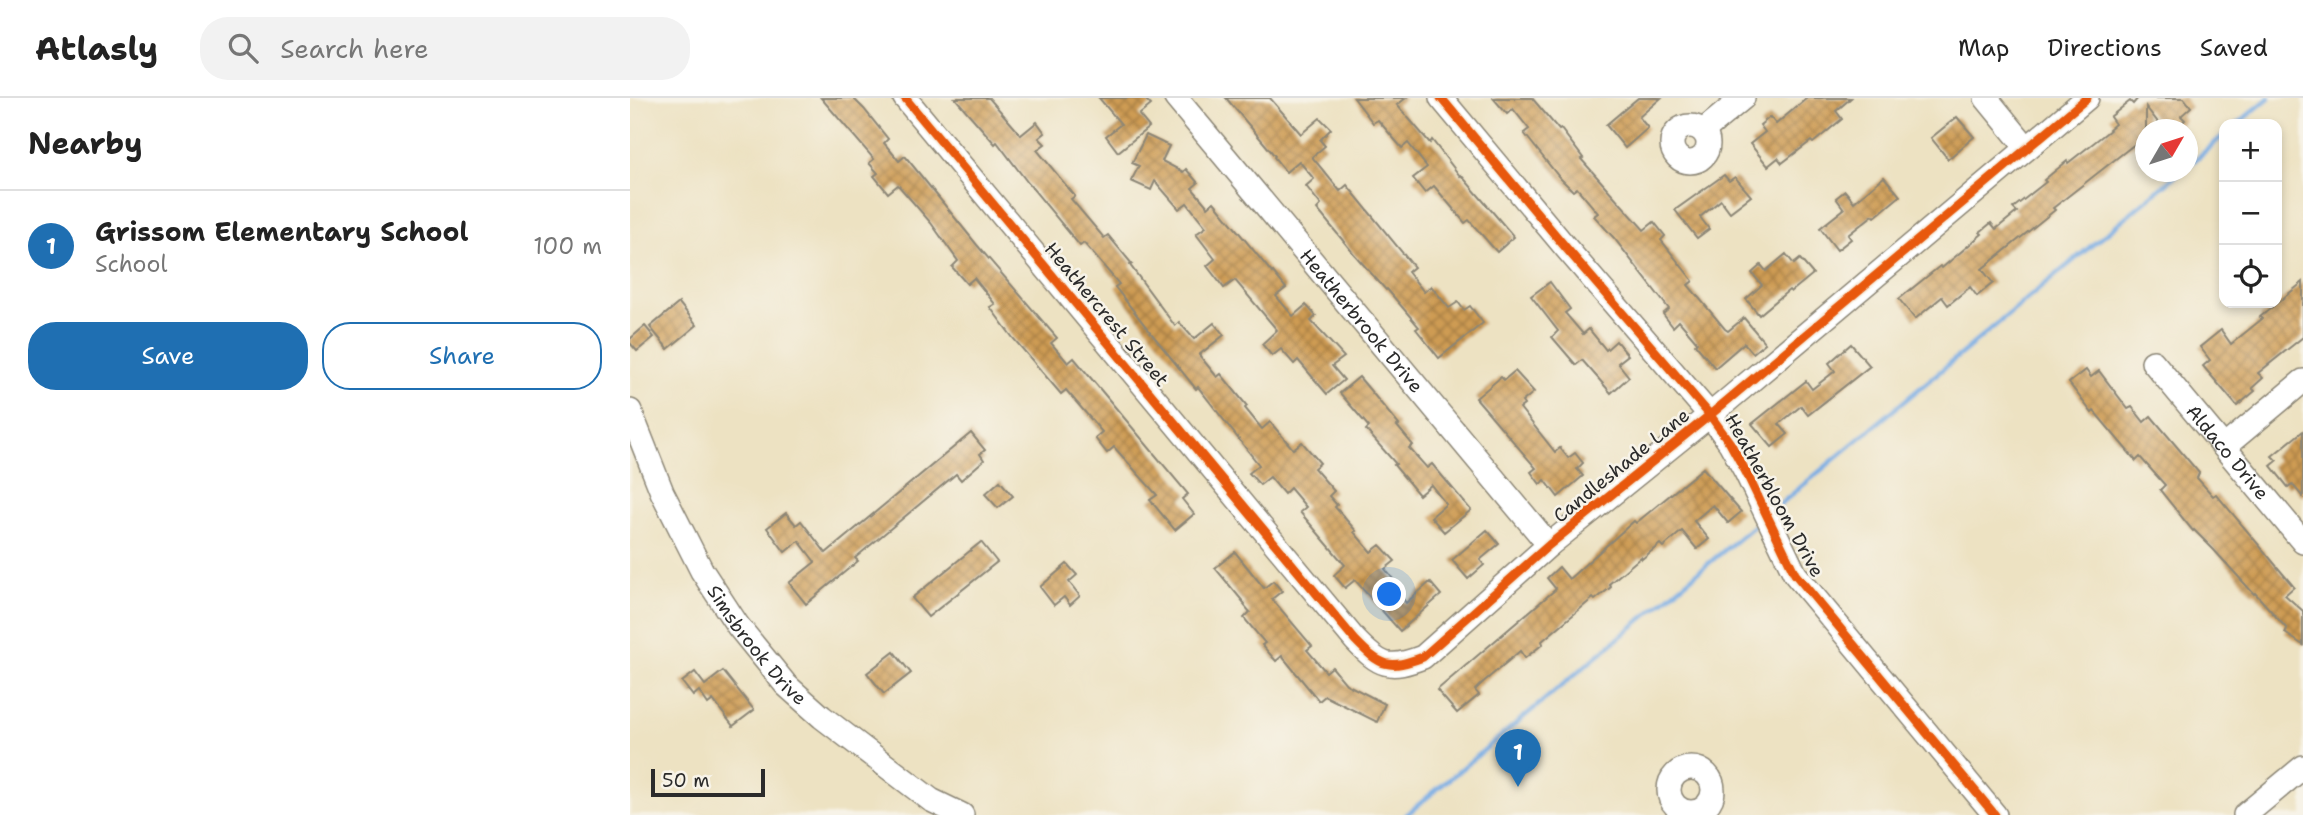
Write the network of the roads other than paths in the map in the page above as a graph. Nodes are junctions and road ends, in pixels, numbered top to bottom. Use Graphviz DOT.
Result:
graph roads {
  1 [pos="905,98"];
  2 [pos="1175,98"];
  3 [pos="1441,98"];
  4 [pos="1743,98"];
  5 [pos="1986,98"];
  6 [pos="2087,98"];
  7 [pos="1703,131"];
  8 [pos="2027,148"];
  9 [pos="2152,362"];
  10 [pos="2303,381"];
  11 [pos="630,411"];
  12 [pos="1710,415"];
  13 [pos="2224,447"];
  14 [pos="2303,542"];
  15 [pos="1549,545"];
  16 [pos="1283,553"];
  17 [pos="2303,766"];
  18 [pos="962,815"];
  19 [pos="1995,815"];
  20 [pos="2245,815"];
  1 -- 16 [label="street, Heathercrest Street"];
  2 -- 15 [label="street, Heatherbrook Drive"];
  3 -- 12 [label="street, Heatherbloom Drive"];
  4 -- 7 [label="street"];
  5 -- 8 [label="street"];
  6 -- 8 [label="street, Candleshade Lane"];
  8 -- 12 [label="street, Candleshade Lane"];
  9 -- 13 [label="street, Aldaco Drive"];
  10 -- 13 [label="street"];
  11 -- 18 [label="street, Simsbrook Drive"];
  12 -- 15 [label="street, Candleshade Lane"];
  12 -- 19 [label="street, Heatherbloom Drive"];
  13 -- 14 [label="street, Aldaco Drive"];
  15 -- 16 [label="street, Candleshade Lane"];
  17 -- 20 [label="street"];
}
